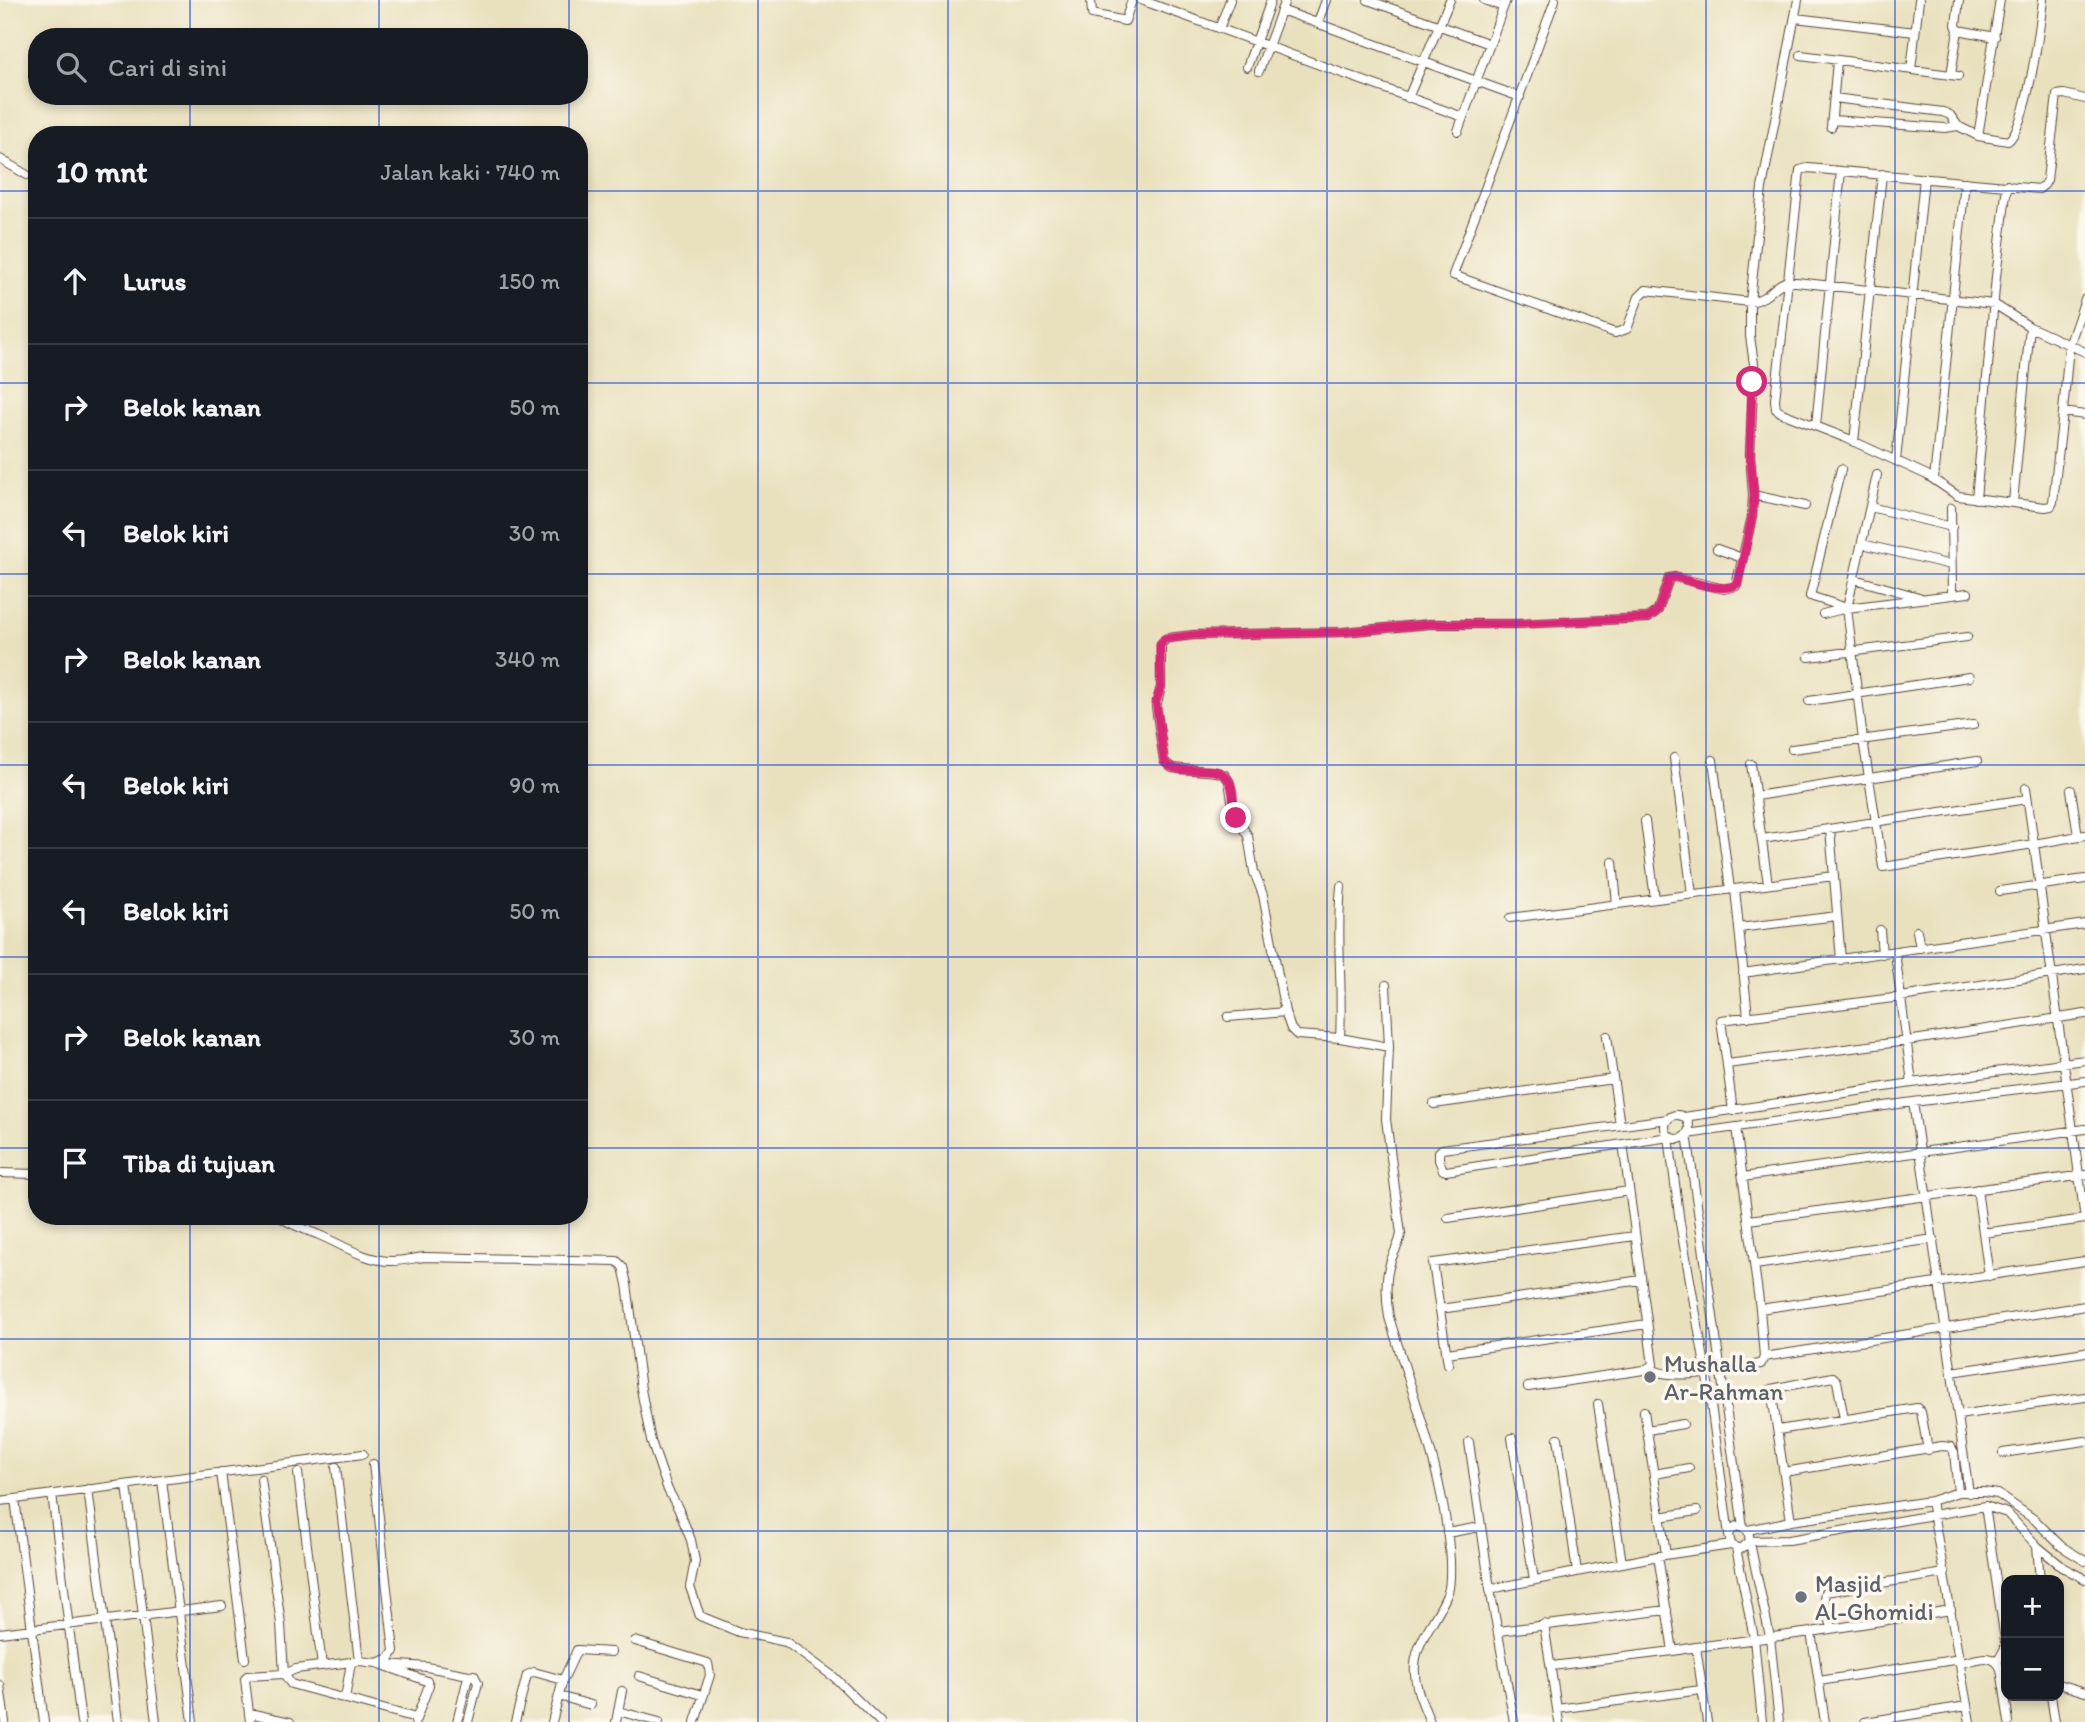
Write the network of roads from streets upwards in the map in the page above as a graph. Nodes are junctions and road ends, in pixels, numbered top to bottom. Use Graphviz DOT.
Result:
graph roads {
  1 [pos="1091,0"];
  2 [pos="1132,0"];
  3 [pos="1141,0"];
  4 [pos="1230,0"];
  5 [pos="1271,0"];
  6 [pos="1284,0"];
  7 [pos="1326,0"];
  8 [pos="1368,0"];
  9 [pos="1404,0"];
  10 [pos="1450,0"];
  11 [pos="1484,0"];
  12 [pos="1555,0"];
  13 [pos="1798,0"];
  14 [pos="1919,0"];
  15 [pos="1959,0"];
  16 [pos="2000,0"];
  17 [pos="2043,0"];
  18 [pos="1504,3"];
  19 [pos="1281,10"];
  20 [pos="1400,11"];
  21 [pos="1794,18"];
  22 [pos="1318,22"];
  23 [pos="1439,25"];
  24 [pos="1219,29"];
  25 [pos="1958,30"];
  26 [pos="1915,32"];
  27 [pos="1995,37"];
  28 [pos="1256,43"];
  29 [pos="1490,44"];
  30 [pos="1267,47"];
  31 [pos="1801,55"];
  32 [pos="1423,61"];
  33 [pos="1837,61"];
  34 [pos="1247,67"];
  35 [pos="1910,70"];
  36 [pos="1259,71"];
  37 [pos="1476,81"];
  38 [pos="1520,97"];
  39 [pos="1408,98"];
  40 [pos="1834,98"];
  41 [pos="2085,99"];
  42 [pos="1463,117"];
  43 [pos="1958,127"];
  44 [pos="1458,131"];
  45 [pos="1978,136"];
  46 [pos="0,159"];
  47 [pos="1840,171"];
  48 [pos="1882,174"];
  49 [pos="27,176"];
  50 [pos="1924,178"];
  51 [pos="1965,181"];
  52 [pos="2007,185"];
  53 [pos="1787,281"];
  54 [pos="1828,286"];
  55 [pos="1870,291"];
  56 [pos="1913,296"];
  57 [pos="1954,299"];
  58 [pos="2085,299"];
  59 [pos="1750,302"];
  60 [pos="1994,304"];
  61 [pos="2030,327"];
  62 [pos="2069,346"];
  63 [pos="2085,352"];
  64 [pos="2063,412"];
  65 [pos="2085,415"];
  66 [pos="1816,426"];
  67 [pos="1854,442"];
  68 [pos="1896,461"];
  69 [pos="1841,469"];
  70 [pos="1877,475"];
  71 [pos="1934,479"];
  72 [pos="1754,495"];
  73 [pos="1976,499"];
  74 [pos="2013,502"];
  75 [pos="1805,506"];
  76 [pos="1870,507"];
  77 [pos="1951,508"];
  78 [pos="1952,527"];
  79 [pos="1862,544"];
  80 [pos="1717,548"];
  81 [pos="1742,558"];
  82 [pos="1951,565"];
  83 [pos="1854,579"];
  84 [pos="1968,593"];
  85 [pos="1952,595"];
  86 [pos="1924,598"];
  87 [pos="1847,608"];
  88 [pos="1823,614"];
  89 [pos="1967,637"];
  90 [pos="1853,652"];
  91 [pos="1809,657"];
  92 [pos="1969,677"];
  93 [pos="1858,694"];
  94 [pos="1809,701"];
  95 [pos="1973,725"];
  96 [pos="1863,740"];
  97 [pos="1793,749"];
  98 [pos="1674,758"];
  99 [pos="1713,760"];
  100 [pos="1977,761"];
  101 [pos="1751,764"];
  102 [pos="1871,779"];
  103 [pos="2026,788"];
  104 [pos="2071,790"];
  105 [pos="1756,796"];
  106 [pos="2027,799"];
  107 [pos="1645,821"];
  108 [pos="1876,822"];
  109 [pos="1830,829"];
  110 [pos="2081,836"];
  111 [pos="1762,839"];
  112 [pos="2034,844"];
  113 [pos="1612,862"];
  114 [pos="1834,876"];
  115 [pos="2085,879"];
  116 [pos="1768,884"];
  117 [pos="1342,886"];
  118 [pos="2040,886"];
  119 [pos="1732,889"];
  120 [pos="2000,891"];
  121 [pos="1692,894"];
  122 [pos="1655,899"];
  123 [pos="1617,904"];
  124 [pos="1837,916"];
  125 [pos="1510,918"];
  126 [pos="2085,924"];
  127 [pos="1739,928"];
  128 [pos="2046,929"];
  129 [pos="1880,930"];
  130 [pos="1917,931"];
  131 [pos="1955,931"];
  132 [pos="1957,943"];
  133 [pos="1920,948"];
  134 [pos="1895,952"];
  135 [pos="1882,954"];
  136 [pos="1841,960"];
  137 [pos="2085,969"];
  138 [pos="1743,973"];
  139 [pos="2052,974"];
  140 [pos="1386,985"];
  141 [pos="1901,997"];
  142 [pos="1285,1012"];
  143 [pos="2085,1014"];
  144 [pos="1228,1017"];
  145 [pos="1748,1017"];
  146 [pos="2058,1017"];
  147 [pos="1607,1036"];
  148 [pos="1340,1038"];
  149 [pos="1907,1041"];
  150 [pos="1389,1047"];
  151 [pos="2085,1060"];
  152 [pos="2063,1063"];
  153 [pos="1727,1064"];
  154 [pos="1613,1079"];
  155 [pos="2085,1081"];
  156 [pos="1912,1083"];
  157 [pos="2066,1084"];
  158 [pos="1913,1102"];
  159 [pos="1434,1104"];
  160 [pos="1751,1108"];
  161 [pos="1733,1111"];
  162 [pos="1684,1117"];
  163 [pos="1668,1119"];
  164 [pos="1620,1125"];
  165 [pos="1753,1125"];
  166 [pos="1736,1127"];
  167 [pos="2085,1129"];
  168 [pos="2074,1131"];
  169 [pos="1687,1134"];
  170 [pos="1669,1137"];
  171 [pos="1623,1144"];
  172 [pos="1921,1152"];
  173 [pos="0,1173"];
  174 [pos="28,1174"];
  175 [pos="2082,1175"];
  176 [pos="1743,1177"];
  177 [pos="1977,1189"];
  178 [pos="1629,1191"];
  179 [pos="1928,1195"];
  180 [pos="1448,1219"];
  181 [pos="2085,1219"];
  182 [pos="1749,1220"];
  183 [pos="1699,1221"];
  184 [pos="1680,1223"];
  185 [pos="292,1225"];
  186 [pos="1983,1233"];
  187 [pos="1635,1236"];
  188 [pos="1934,1239"];
  189 [pos="2085,1261"];
  190 [pos="1755,1265"];
  191 [pos="1989,1276"];
  192 [pos="1641,1280"];
  193 [pos="1940,1283"];
  194 [pos="2085,1306"];
  195 [pos="1440,1309"];
  196 [pos="1760,1309"];
  197 [pos="1647,1324"];
  198 [pos="1946,1327"];
  199 [pos="2085,1352"];
  200 [pos="1447,1353"];
  201 [pos="1763,1357"];
  202 [pos="1448,1364"];
  203 [pos="1650,1368"];
  204 [pos="1721,1371"];
  205 [pos="1952,1372"];
  206 [pos="1706,1374"];
  207 [pos="1528,1387"];
  208 [pos="2085,1397"];
  209 [pos="1598,1404"];
  210 [pos="1644,1411"];
  211 [pos="1958,1415"];
  212 [pos="1844,1419"];
  213 [pos="1683,1424"];
  214 [pos="1647,1430"];
  215 [pos="1778,1430"];
  216 [pos="1512,1438"];
  217 [pos="1558,1438"];
  218 [pos="2085,1441"];
  219 [pos="1469,1443"];
  220 [pos="1928,1450"];
  221 [pos="2003,1453"];
  222 [pos="363,1454"];
  223 [pos="373,1464"];
  224 [pos="336,1467"];
  225 [pos="1689,1468"];
  226 [pos="220,1472"];
  227 [pos="1784,1472"];
  228 [pos="298,1473"];
  229 [pos="1654,1474"];
  230 [pos="261,1479"];
  231 [pos="162,1480"];
  232 [pos="127,1485"];
  233 [pos="88,1489"];
  234 [pos="1958,1492"];
  235 [pos="1969,1493"];
  236 [pos="52,1494"];
  237 [pos="15,1499"];
  238 [pos="0,1501"];
  239 [pos="1931,1501"];
  240 [pos="1985,1506"];
  241 [pos="1698,1511"];
  242 [pos="1934,1514"];
  243 [pos="1660,1517"];
  244 [pos="1791,1521"];
  245 [pos="1480,1527"];
  246 [pos="1746,1528"];
  247 [pos="1447,1533"];
  248 [pos="1729,1535"];
  249 [pos="1750,1542"];
  250 [pos="2038,1546"];
  251 [pos="1734,1547"];
  252 [pos="1662,1555"];
  253 [pos="2085,1561"];
  254 [pos="1622,1563"];
  255 [pos="1577,1572"];
  256 [pos="2085,1572"];
  257 [pos="1945,1573"];
  258 [pos="2040,1575"];
  259 [pos="2085,1579"];
  260 [pos="1534,1580"];
  261 [pos="1490,1589"];
  262 [pos="1763,1602"];
  263 [pos="222,1605"];
  264 [pos="1747,1605"];
  265 [pos="1667,1610"];
  266 [pos="1951,1610"];
  267 [pos="180,1611"];
  268 [pos="144,1616"];
  269 [pos="105,1620"];
  270 [pos="1544,1624"];
  271 [pos="69,1625"];
  272 [pos="1832,1628"];
  273 [pos="33,1629"];
  274 [pos="1499,1631"];
  275 [pos="1811,1632"];
  276 [pos="0,1633"];
  277 [pos="1770,1637"];
  278 [pos="1754,1638"];
  279 [pos="635,1641"];
  280 [pos="1696,1647"];
  281 [pos="1673,1651"];
  282 [pos="611,1653"];
  283 [pos="245,1659"];
  284 [pos="355,1661"];
  285 [pos="1961,1661"];
  286 [pos="1998,1661"];
  287 [pos="377,1663"];
  288 [pos="322,1666"];
  289 [pos="1552,1666"];
  290 [pos="284,1674"];
  291 [pos="469,1675"];
  292 [pos="639,1676"];
  293 [pos="563,1680"];
  294 [pos="1819,1681"];
  295 [pos="0,1685"];
  296 [pos="2064,1686"];
  297 [pos="1702,1689"];
  298 [pos="622,1690"];
  299 [pos="2085,1692"];
  300 [pos="702,1695"];
  301 [pos="559,1696"];
  302 [pos="345,1699"];
  303 [pos="2052,1701"];
  304 [pos="592,1705"];
  305 [pos="1967,1706"];
  306 [pos="1558,1709"];
  307 [pos="618,1712"];
  308 [pos="250,1717"];
  309 [pos="415,1720"];
  310 [pos="5,1722"];
  311 [pos="44,1722"];
  312 [pos="81,1722"];
  313 [pos="118,1722"];
  314 [pos="156,1722"];
  315 [pos="193,1722"];
  316 [pos="290,1722"];
  317 [pos="457,1722"];
  318 [pos="468,1722"];
  319 [pos="515,1722"];
  320 [pos="552,1722"];
  321 [pos="617,1722"];
  322 [pos="659,1722"];
  323 [pos="695,1722"];
  324 [pos="880,1722"];
  325 [pos="1430,1722"];
  326 [pos="1514,1722"];
  327 [pos="1559,1722"];
  328 [pos="1707,1722"];
  329 [pos="1762,1722"];
  330 [pos="1779,1722"];
  331 [pos="1825,1722"];
  332 [pos="1865,1722"];
  333 [pos="1970,1722"];
  334 [pos="2009,1722"];
  335 [pos="2055,1722"];
  1 -- 2 [label="street"];
  3 -- 24 [label="street"];
  4 -- 24 [label="street"];
  5 -- 28 [label="street"];
  6 -- 19 [label="street"];
  7 -- 22 [label="street"];
  8 -- 20 [label="street"];
  9 -- 20 [label="street"];
  10 -- 23 [label="street"];
  11 -- 18 [label="street"];
  12 -- 38 [label="street"];
  13 -- 21 [label="street"];
  14 -- 26 [label="street"];
  15 -- 25 [label="street"];
  16 -- 27 [label="street"];
  17 -- 45 [label="street"];
  18 -- 29 [label="street"];
  19 -- 22 [label="street"];
  19 -- 30 [label="street"];
  20 -- 23 [label="street"];
  21 -- 26 [label="street"];
  21 -- 59 [label="street"];
  22 -- 32 [label="street"];
  23 -- 29 [label="street"];
  23 -- 32 [label="street"];
  24 -- 28 [label="street"];
  25 -- 27 [label="street"];
  25 -- 35 [label="street"];
  26 -- 35 [label="street"];
  27 -- 45 [label="street"];
  28 -- 30 [label="street"];
  28 -- 34 [label="street"];
  29 -- 37 [label="street"];
  30 -- 36 [label="street"];
  30 -- 39 [label="street"];
  31 -- 33 [label="street"];
  32 -- 37 [label="street"];
  32 -- 39 [label="street"];
  33 -- 35 [label="street"];
  33 -- 40 [label="street"];
  37 -- 38 [label="street"];
  37 -- 42 [label="street"];
  38 -- 59 [label="street"];
  39 -- 42 [label="street"];
  40 -- 43 [label="street"];
  40 -- 43 [label="street"];
  41 -- 52 [label="street"];
  42 -- 44 [label="street"];
  43 -- 45 [label="street"];
  46 -- 49 [label="street"];
  47 -- 48 [label="street"];
  47 -- 53 [label="street"];
  47 -- 54 [label="street"];
  48 -- 50 [label="street"];
  48 -- 55 [label="street"];
  50 -- 51 [label="street"];
  50 -- 56 [label="street"];
  51 -- 52 [label="street"];
  51 -- 57 [label="street"];
  52 -- 60 [label="street"];
  53 -- 54 [label="street"];
  53 -- 59 [label="street"];
  53 -- 66 [label="street"];
  54 -- 55 [label="street"];
  54 -- 66 [label="street"];
  55 -- 56 [label="street"];
  55 -- 67 [label="street"];
  56 -- 57 [label="street"];
  56 -- 68 [label="street"];
  57 -- 60 [label="street"];
  57 -- 71 [label="street"];
  58 -- 62 [label="street"];
  59 -- 72 [label="street"];
  60 -- 61 [label="street"];
  60 -- 73 [label="street"];
  61 -- 62 [label="street"];
  61 -- 74 [label="street"];
  62 -- 63 [label="street"];
  62 -- 64 [label="street"];
  64 -- 65 [label="street"];
  64 -- 74 [label="street"];
  66 -- 67 [label="street"];
  67 -- 68 [label="street"];
  68 -- 71 [label="street"];
  69 -- 87 [label="street"];
  70 -- 76 [label="street"];
  71 -- 73 [label="street"];
  72 -- 75 [label="street"];
  72 -- 81 [label="street"];
  73 -- 74 [label="street"];
  76 -- 78 [label="street"];
  76 -- 79 [label="street"];
  77 -- 78 [label="street"];
  78 -- 82 [label="street"];
  79 -- 82 [label="street"];
  79 -- 83 [label="street"];
  80 -- 81 [label="street"];
  81 -- 142 [label="street"];
  82 -- 85 [label="street"];
  83 -- 86 [label="street"];
  83 -- 87 [label="street"];
  84 -- 85 [label="street"];
  85 -- 86 [label="street"];
  86 -- 87 [label="street"];
  87 -- 88 [label="street"];
  87 -- 90 [label="street"];
  89 -- 90 [label="street"];
  90 -- 91 [label="street"];
  90 -- 93 [label="street"];
  92 -- 93 [label="street"];
  93 -- 94 [label="street"];
  93 -- 96 [label="street"];
  95 -- 96 [label="street"];
  96 -- 97 [label="street"];
  96 -- 102 [label="street"];
  98 -- 121 [label="street"];
  99 -- 119 [label="street"];
  100 -- 102 [label="street"];
  101 -- 105 [label="street"];
  102 -- 105 [label="street"];
  102 -- 108 [label="street"];
  103 -- 106 [label="street"];
  104 -- 110 [label="street"];
  105 -- 111 [label="street"];
  106 -- 108 [label="street"];
  106 -- 112 [label="street"];
  107 -- 122 [label="street"];
  108 -- 109 [label="street"];
  108 -- 112 [label="street"];
  109 -- 111 [label="street"];
  109 -- 114 [label="street"];
  110 -- 112 [label="street"];
  111 -- 116 [label="street"];
  112 -- 118 [label="street"];
  113 -- 123 [label="street"];
  114 -- 116 [label="street"];
  114 -- 124 [label="street"];
  115 -- 118 [label="street"];
  116 -- 119 [label="street"];
  117 -- 148 [label="street"];
  118 -- 120 [label="street"];
  118 -- 128 [label="street"];
  119 -- 121 [label="street"];
  119 -- 127 [label="street"];
  121 -- 122 [label="street"];
  122 -- 123 [label="street"];
  123 -- 125 [label="street"];
  124 -- 127 [label="street"];
  124 -- 136 [label="street"];
  126 -- 128 [label="street"];
  127 -- 138 [label="street"];
  128 -- 132 [label="street"];
  128 -- 139 [label="street"];
  129 -- 135 [label="street"];
  130 -- 133 [label="street"];
  131 -- 132 [label="street"];
  132 -- 133 [label="street"];
  133 -- 134 [label="street"];
  134 -- 135 [label="street"];
  134 -- 141 [label="street"];
  135 -- 136 [label="street"];
  136 -- 138 [label="street"];
  137 -- 139 [label="street"];
  138 -- 145 [label="street"];
  139 -- 141 [label="street"];
  139 -- 146 [label="street"];
  140 -- 150 [label="street"];
  141 -- 145 [label="street"];
  141 -- 149 [label="street"];
  142 -- 144 [label="street"];
  142 -- 148 [label="street"];
  143 -- 146 [label="street"];
  145 -- 153 [label="street"];
  146 -- 149 [label="street"];
  146 -- 152 [label="street"];
  147 -- 154 [label="street"];
  148 -- 150 [label="street"];
  149 -- 153 [label="street"];
  149 -- 156 [label="street"];
  150 -- 247 [label="street"];
  151 -- 152 [label="street"];
  152 -- 156 [label="street"];
  152 -- 157 [label="street"];
  153 -- 161 [label="street"];
  154 -- 159 [label="street"];
  154 -- 164 [label="street"];
  155 -- 157 [label="street"];
  156 -- 160 [label="street"];
  157 -- 158 [label="street"];
  157 -- 168 [label="street"];
  158 -- 165 [label="street"];
  158 -- 172 [label="street"];
  160 -- 161 [label="street"];
  160 -- 165 [label="street"];
  161 -- 162 [label="street"];
  162 -- 163 [label="street"];
  162 -- 169 [label="street"];
  163 -- 164 [label="street"];
  163 -- 170 [label="street"];
  164 -- 171 [label="street"];
  165 -- 166 [label="street"];
  166 -- 169 [label="street"];
  166 -- 176 [label="street"];
  167 -- 168 [label="street"];
  168 -- 172 [label="street"];
  168 -- 175 [label="street"];
  169 -- 170 [label="street"];
  169 -- 183 [label="street"];
  170 -- 171 [label="street"];
  170 -- 184 [label="street"];
  171 -- 178 [label="street"];
  172 -- 176 [label="street"];
  172 -- 179 [label="street"];
  173 -- 174 [label="street"];
  175 -- 177 [label="street"];
  175 -- 181 [label="street"];
  176 -- 182 [label="street"];
  177 -- 179 [label="street"];
  177 -- 186 [label="street"];
  178 -- 180 [label="street"];
  178 -- 187 [label="street"];
  179 -- 182 [label="street"];
  179 -- 188 [label="street"];
  181 -- 186 [label="street"];
  182 -- 190 [label="street"];
  183 -- 184 [label="street"];
  183 -- 204 [label="street"];
  184 -- 206 [label="street"];
  185 -- 324 [label="street"];
  186 -- 191 [label="street"];
  187 -- 192 [label="street"];
  187 -- 195 [label="street"];
  188 -- 190 [label="street"];
  188 -- 193 [label="street"];
  189 -- 191 [label="street"];
  190 -- 196 [label="street"];
  191 -- 193 [label="street"];
  192 -- 195 [label="street"];
  192 -- 197 [label="street"];
  193 -- 196 [label="street"];
  193 -- 198 [label="street"];
  194 -- 198 [label="street"];
  195 -- 200 [label="street"];
  196 -- 201 [label="street"];
  197 -- 200 [label="street"];
  197 -- 203 [label="street"];
  198 -- 201 [label="street"];
  198 -- 205 [label="street"];
  199 -- 205 [label="street"];
  200 -- 202 [label="street"];
  201 -- 204 [label="street"];
  203 -- 206 [label="street"];
  203 -- 207 [label="street"];
  204 -- 206 [label="street"];
  204 -- 246 [label="street"];
  205 -- 211 [label="street"];
  206 -- 248 [label="street"];
  208 -- 211 [label="street"];
  209 -- 254 [label="street"];
  210 -- 214 [label="street"];
  211 -- 235 [label="street"];
  212 -- 215 [label="street"];
  212 -- 215 [label="street"];
  212 -- 220 [label="street"];
  213 -- 214 [label="street"];
  214 -- 229 [label="street"];
  215 -- 227 [label="street"];
  216 -- 260 [label="street"];
  217 -- 255 [label="street"];
  218 -- 221 [label="street"];
  219 -- 245 [label="street"];
  220 -- 227 [label="street"];
  220 -- 234 [label="street"];
  222 -- 226 [label="street"];
  223 -- 287 [label="street"];
  224 -- 284 [label="street"];
  225 -- 229 [label="street"];
  226 -- 231 [label="street"];
  226 -- 283 [label="street"];
  227 -- 244 [label="street"];
  228 -- 288 [label="street"];
  229 -- 243 [label="street"];
  230 -- 290 [label="street"];
  231 -- 232 [label="street"];
  231 -- 267 [label="street"];
  232 -- 233 [label="street"];
  232 -- 268 [label="street"];
  233 -- 236 [label="street"];
  233 -- 269 [label="street"];
  234 -- 235 [label="street"];
  234 -- 239 [label="street"];
  235 -- 253 [label="street"];
  236 -- 237 [label="street"];
  236 -- 271 [label="street"];
  237 -- 238 [label="street"];
  237 -- 273 [label="street"];
  239 -- 242 [label="street"];
  239 -- 244 [label="street"];
  240 -- 242 [label="street"];
  240 -- 250 [label="street"];
  240 -- 286 [label="street"];
  241 -- 243 [label="street"];
  242 -- 249 [label="street"];
  242 -- 257 [label="street"];
  243 -- 252 [label="street"];
  244 -- 246 [label="street"];
  245 -- 247 [label="street"];
  245 -- 261 [label="street"];
  246 -- 248 [label="street"];
  246 -- 249 [label="street"];
  247 -- 325 [label="street"];
  248 -- 251 [label="street"];
  249 -- 251 [label="street"];
  249 -- 262 [label="street"];
  250 -- 258 [label="street"];
  250 -- 259 [label="street"];
  251 -- 252 [label="street"];
  251 -- 264 [label="street"];
  252 -- 254 [label="street"];
  252 -- 265 [label="street"];
  253 -- 256 [label="street"];
  254 -- 255 [label="street"];
  255 -- 260 [label="street"];
  257 -- 266 [label="street"];
  257 -- 272 [label="street"];
  260 -- 261 [label="street"];
  261 -- 274 [label="street"];
  262 -- 264 [label="street"];
  262 -- 277 [label="street"];
  263 -- 267 [label="street"];
  264 -- 278 [label="street"];
  265 -- 270 [label="street"];
  265 -- 281 [label="street"];
  266 -- 272 [label="street"];
  266 -- 285 [label="street"];
  267 -- 268 [label="street"];
  267 -- 315 [label="street"];
  268 -- 269 [label="street"];
  268 -- 314 [label="street"];
  269 -- 271 [label="street"];
  269 -- 313 [label="street"];
  270 -- 274 [label="street"];
  270 -- 289 [label="street"];
  271 -- 273 [label="street"];
  271 -- 312 [label="street"];
  272 -- 275 [label="street"];
  273 -- 276 [label="street"];
  273 -- 311 [label="street"];
  274 -- 326 [label="street"];
  275 -- 277 [label="street"];
  275 -- 294 [label="street"];
  277 -- 278 [label="street"];
  277 -- 330 [label="street"];
  278 -- 280 [label="street"];
  278 -- 329 [label="street"];
  279 -- 300 [label="street"];
  280 -- 281 [label="street"];
  280 -- 297 [label="street"];
  281 -- 289 [label="street"];
  282 -- 293 [label="street"];
  284 -- 287 [label="street"];
  284 -- 288 [label="street"];
  284 -- 302 [label="street"];
  285 -- 286 [label="street"];
  285 -- 294 [label="street"];
  285 -- 305 [label="street"];
  286 -- 334 [label="street"];
  287 -- 291 [label="street"];
  287 -- 309 [label="street"];
  288 -- 290 [label="street"];
  289 -- 306 [label="street"];
  290 -- 302 [label="street"];
  290 -- 308 [label="street"];
  291 -- 317 [label="street"];
  291 -- 318 [label="street"];
  292 -- 300 [label="street"];
  293 -- 301 [label="street"];
  293 -- 319 [label="street"];
  294 -- 331 [label="street"];
  295 -- 310 [label="street"];
  296 -- 299 [label="street"];
  297 -- 306 [label="street"];
  297 -- 328 [label="street"];
  298 -- 307 [label="street"];
  300 -- 323 [label="street"];
  301 -- 304 [label="street"];
  301 -- 320 [label="street"];
  302 -- 309 [label="street"];
  303 -- 335 [label="street"];
  305 -- 332 [label="street"];
  305 -- 333 [label="street"];
  306 -- 327 [label="street"];
  307 -- 321 [label="street"];
  307 -- 322 [label="street"];
  308 -- 316 [label="street"];
}
